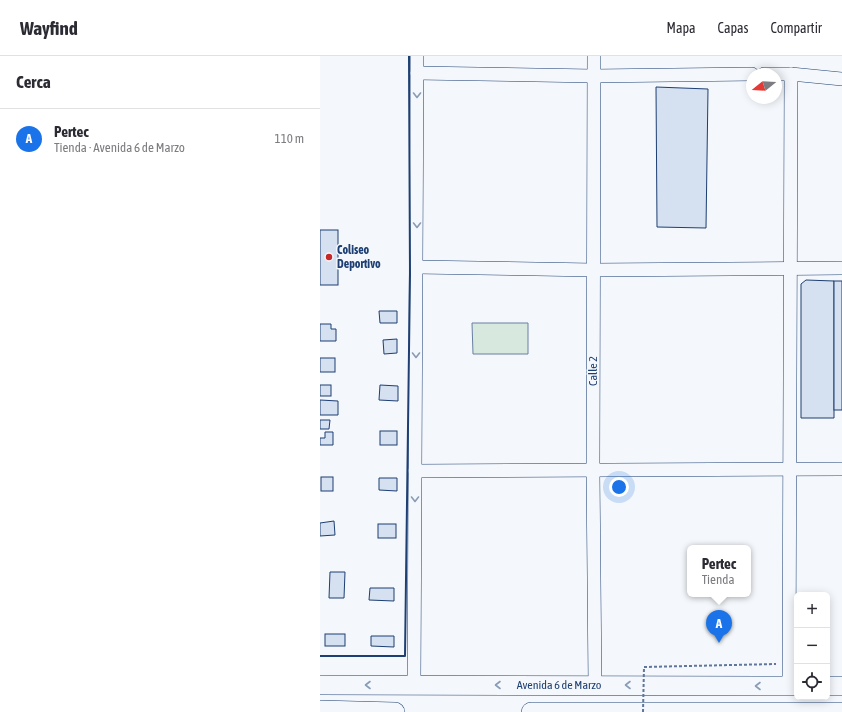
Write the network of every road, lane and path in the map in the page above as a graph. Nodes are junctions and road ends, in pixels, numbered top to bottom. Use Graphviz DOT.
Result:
graph roads {
  1 [pos="417,56"];
  2 [pos="594,56"];
  3 [pos="417,73"];
  4 [pos="746,74"];
  5 [pos="782,74"];
  6 [pos="791,74"];
  7 [pos="593,76"];
  8 [pos="842,79"];
  9 [pos="417,267"];
  10 [pos="790,267"];
  11 [pos="842,268"];
  12 [pos="593,270"];
  13 [pos="791,469"];
  14 [pos="842,469"];
  15 [pos="415,471"];
  16 [pos="593,471"];
  17 [pos="790,663"];
  18 [pos="320,685"];
  19 [pos="414,685"];
  20 [pos="595,685"];
  21 [pos="793,686"];
  22 [pos="830,686"];
  23 [pos="842,686"];
  24 [pos="331,711"];
  25 [pos="395,712"];
  26 [pos="531,712"];
  27 [pos="644,712"];
  28 [pos="725,712"];
  29 [pos="842,712"];
  1 -- 3 [label="street"];
  2 -- 7 [label="street, Calle 2"];
  3 -- 7 [label="street"];
  3 -- 9 [label="street, one-way"];
  4 -- 7 [label="street"];
  5 -- 6 [label="street"];
  6 -- 8 [label="street"];
  6 -- 10 [label="street"];
  7 -- 12 [label="street, Calle 2"];
  9 -- 12 [label="street"];
  9 -- 15 [label="street, one-way"];
  10 -- 11 [label="street"];
  10 -- 12 [label="street"];
  10 -- 13 [label="street"];
  12 -- 16 [label="street, Calle 2"];
  13 -- 14 [label="street"];
  13 -- 16 [label="street"];
  13 -- 17 [label="street"];
  15 -- 16 [label="street"];
  15 -- 19 [label="street, one-way"];
  16 -- 20 [label="street, Calle 2"];
  17 -- 21 [label="street"];
  17 -- 27 [label="path, bridge"];
  19 -- 18 [label="highway, Avenida 6 de Marzo, one-way"];
  20 -- 19 [label="highway, Avenida 6 de Marzo, one-way"];
  21 -- 20 [label="highway, Avenida 6 de Marzo, one-way"];
  22 -- 23 [label="highway"];
  24 -- 25 [label="highway"];
  26 -- 28 [label="highway"];
  28 -- 29 [label="highway"];
}
